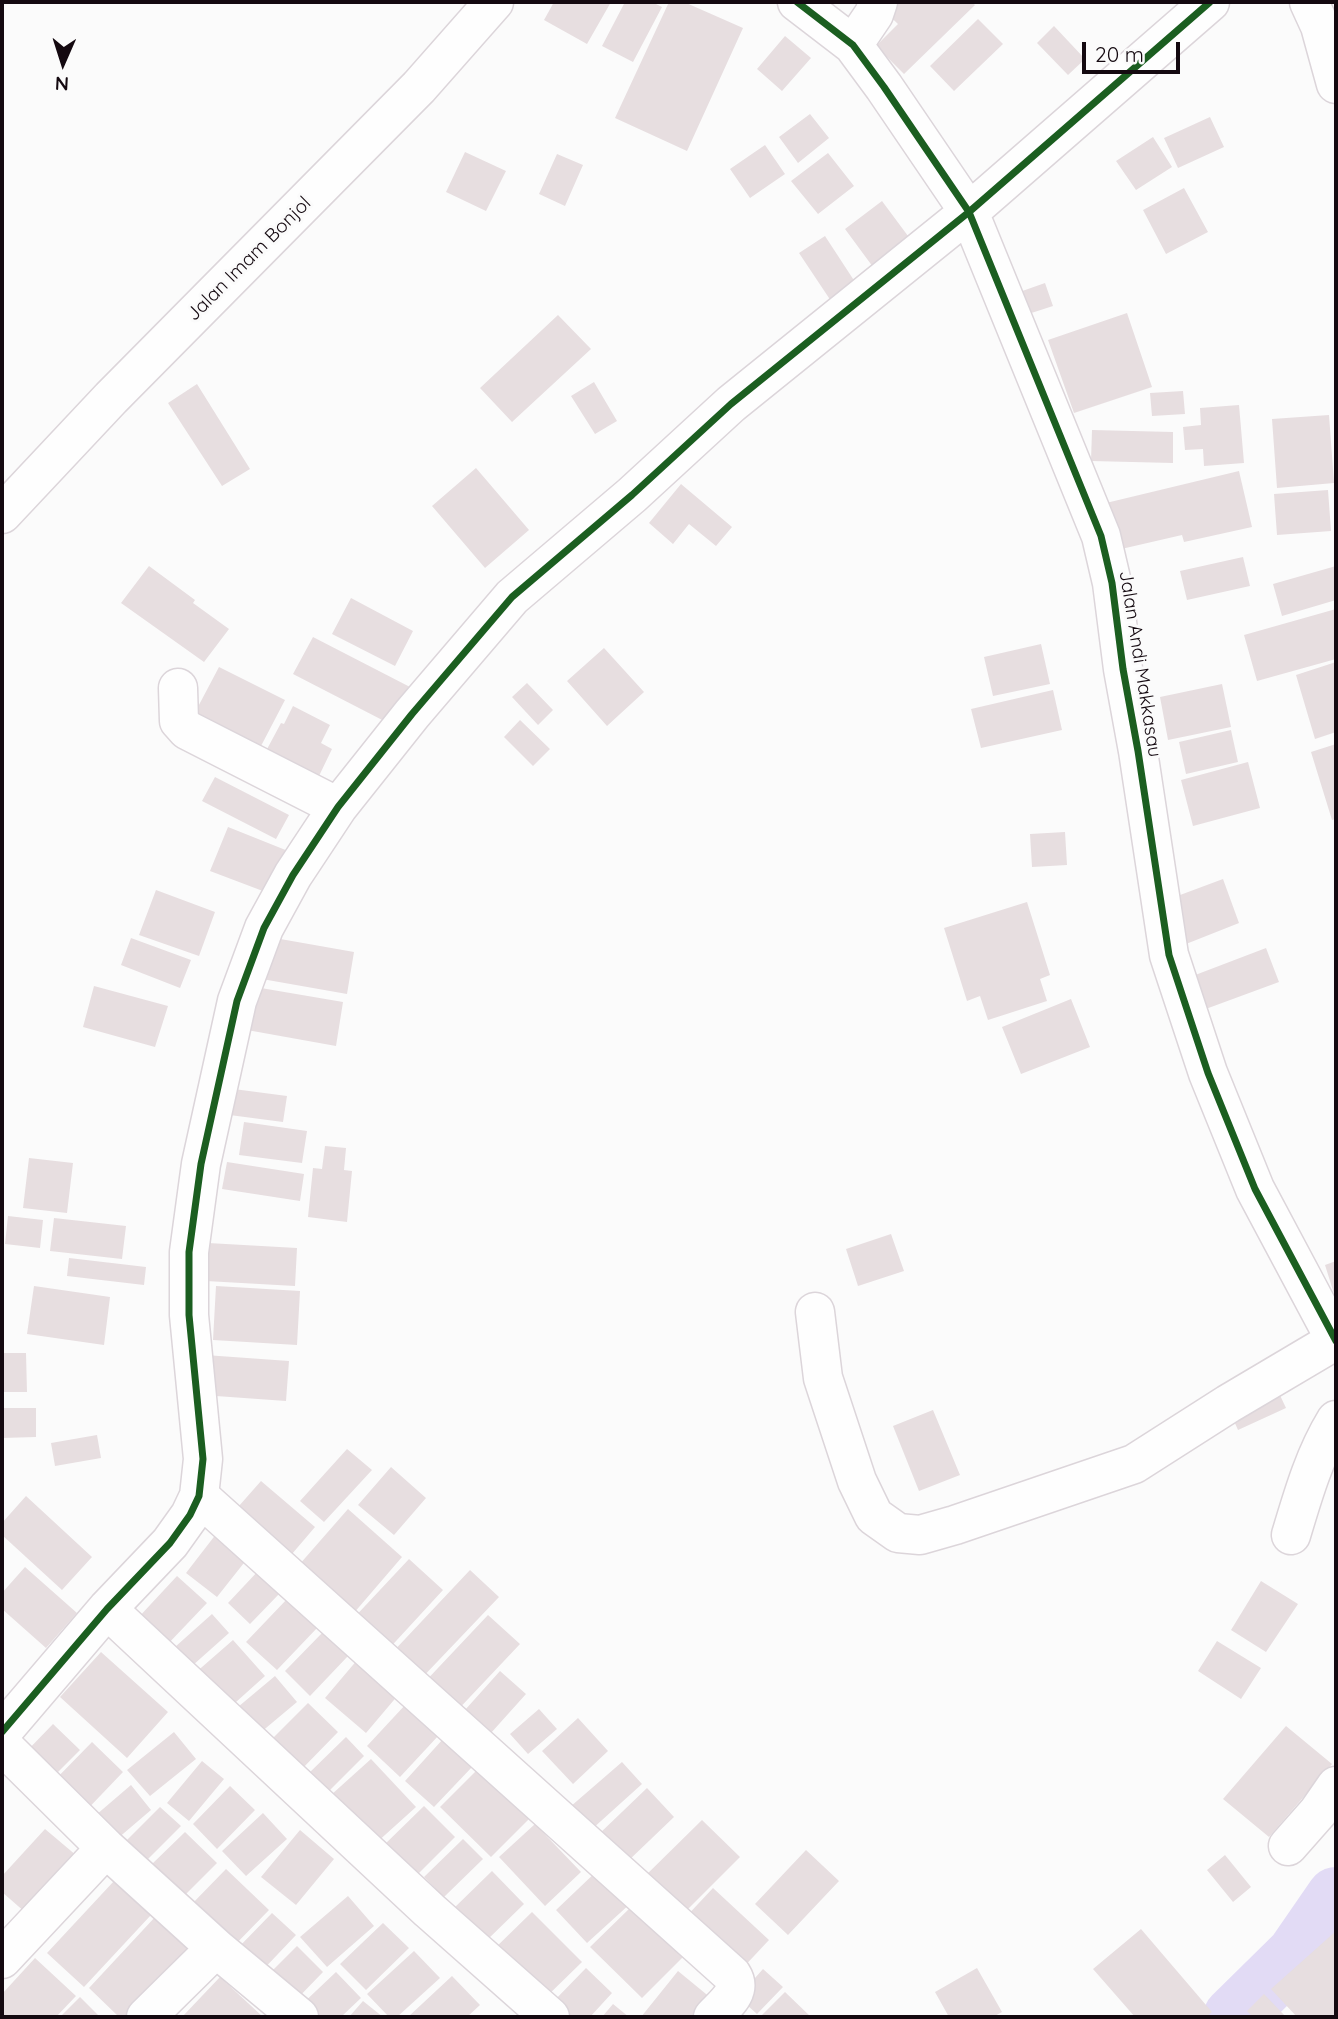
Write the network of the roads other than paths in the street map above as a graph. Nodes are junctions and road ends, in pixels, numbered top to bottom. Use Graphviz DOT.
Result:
graph roads {
  1 [pos="494,2"];
  2 [pos="797,2"];
  3 [pos="878,2"];
  4 [pos="1210,2"];
  5 [pos="1309,2"];
  6 [pos="853,45"];
  7 [pos="1336,84"];
  8 [pos="969,212"];
  9 [pos="2,514"];
  10 [pos="178,688"];
  11 [pos="338,807"];
  12 [pos="815,1312"];
  13 [pos="1336,1341"];
  14 [pos="1336,1420"];
  15 [pos="199,1496"];
  16 [pos="1291,1535"];
  17 [pos="107,1609"];
  18 [pos="2,1732"];
  19 [pos="2,1745"];
  20 [pos="1336,1786"];
  21 [pos="1288,1846"];
  22 [pos="106,1848"];
  23 [pos="216,1948"];
  24 [pos="2,1959"];
  25 [pos="146,2017"];
  26 [pos="299,2017"];
  27 [pos="550,2017"];
  28 [pos="713,2017"];
  1 -- 9 [label="street, Jalan Imam Bonjol"];
  2 -- 6 [label="street, Jalan Andi Makkasau"];
  3 -- 6 [label="street"];
  4 -- 8 [label="street"];
  5 -- 7 [label="street"];
  6 -- 8 [label="street, Jalan Andi Makkasau"];
  8 -- 11 [label="street"];
  8 -- 13 [label="street, Jalan Andi Makkasau"];
  10 -- 11 [label="street"];
  11 -- 15 [label="street"];
  12 -- 13 [label="street"];
  14 -- 16 [label="street"];
  15 -- 17 [label="street"];
  15 -- 28 [label="street"];
  17 -- 18 [label="street"];
  17 -- 27 [label="street"];
  19 -- 22 [label="street"];
  20 -- 21 [label="street"];
  22 -- 23 [label="street"];
  22 -- 24 [label="street"];
  23 -- 25 [label="street"];
  23 -- 26 [label="street"];
}
